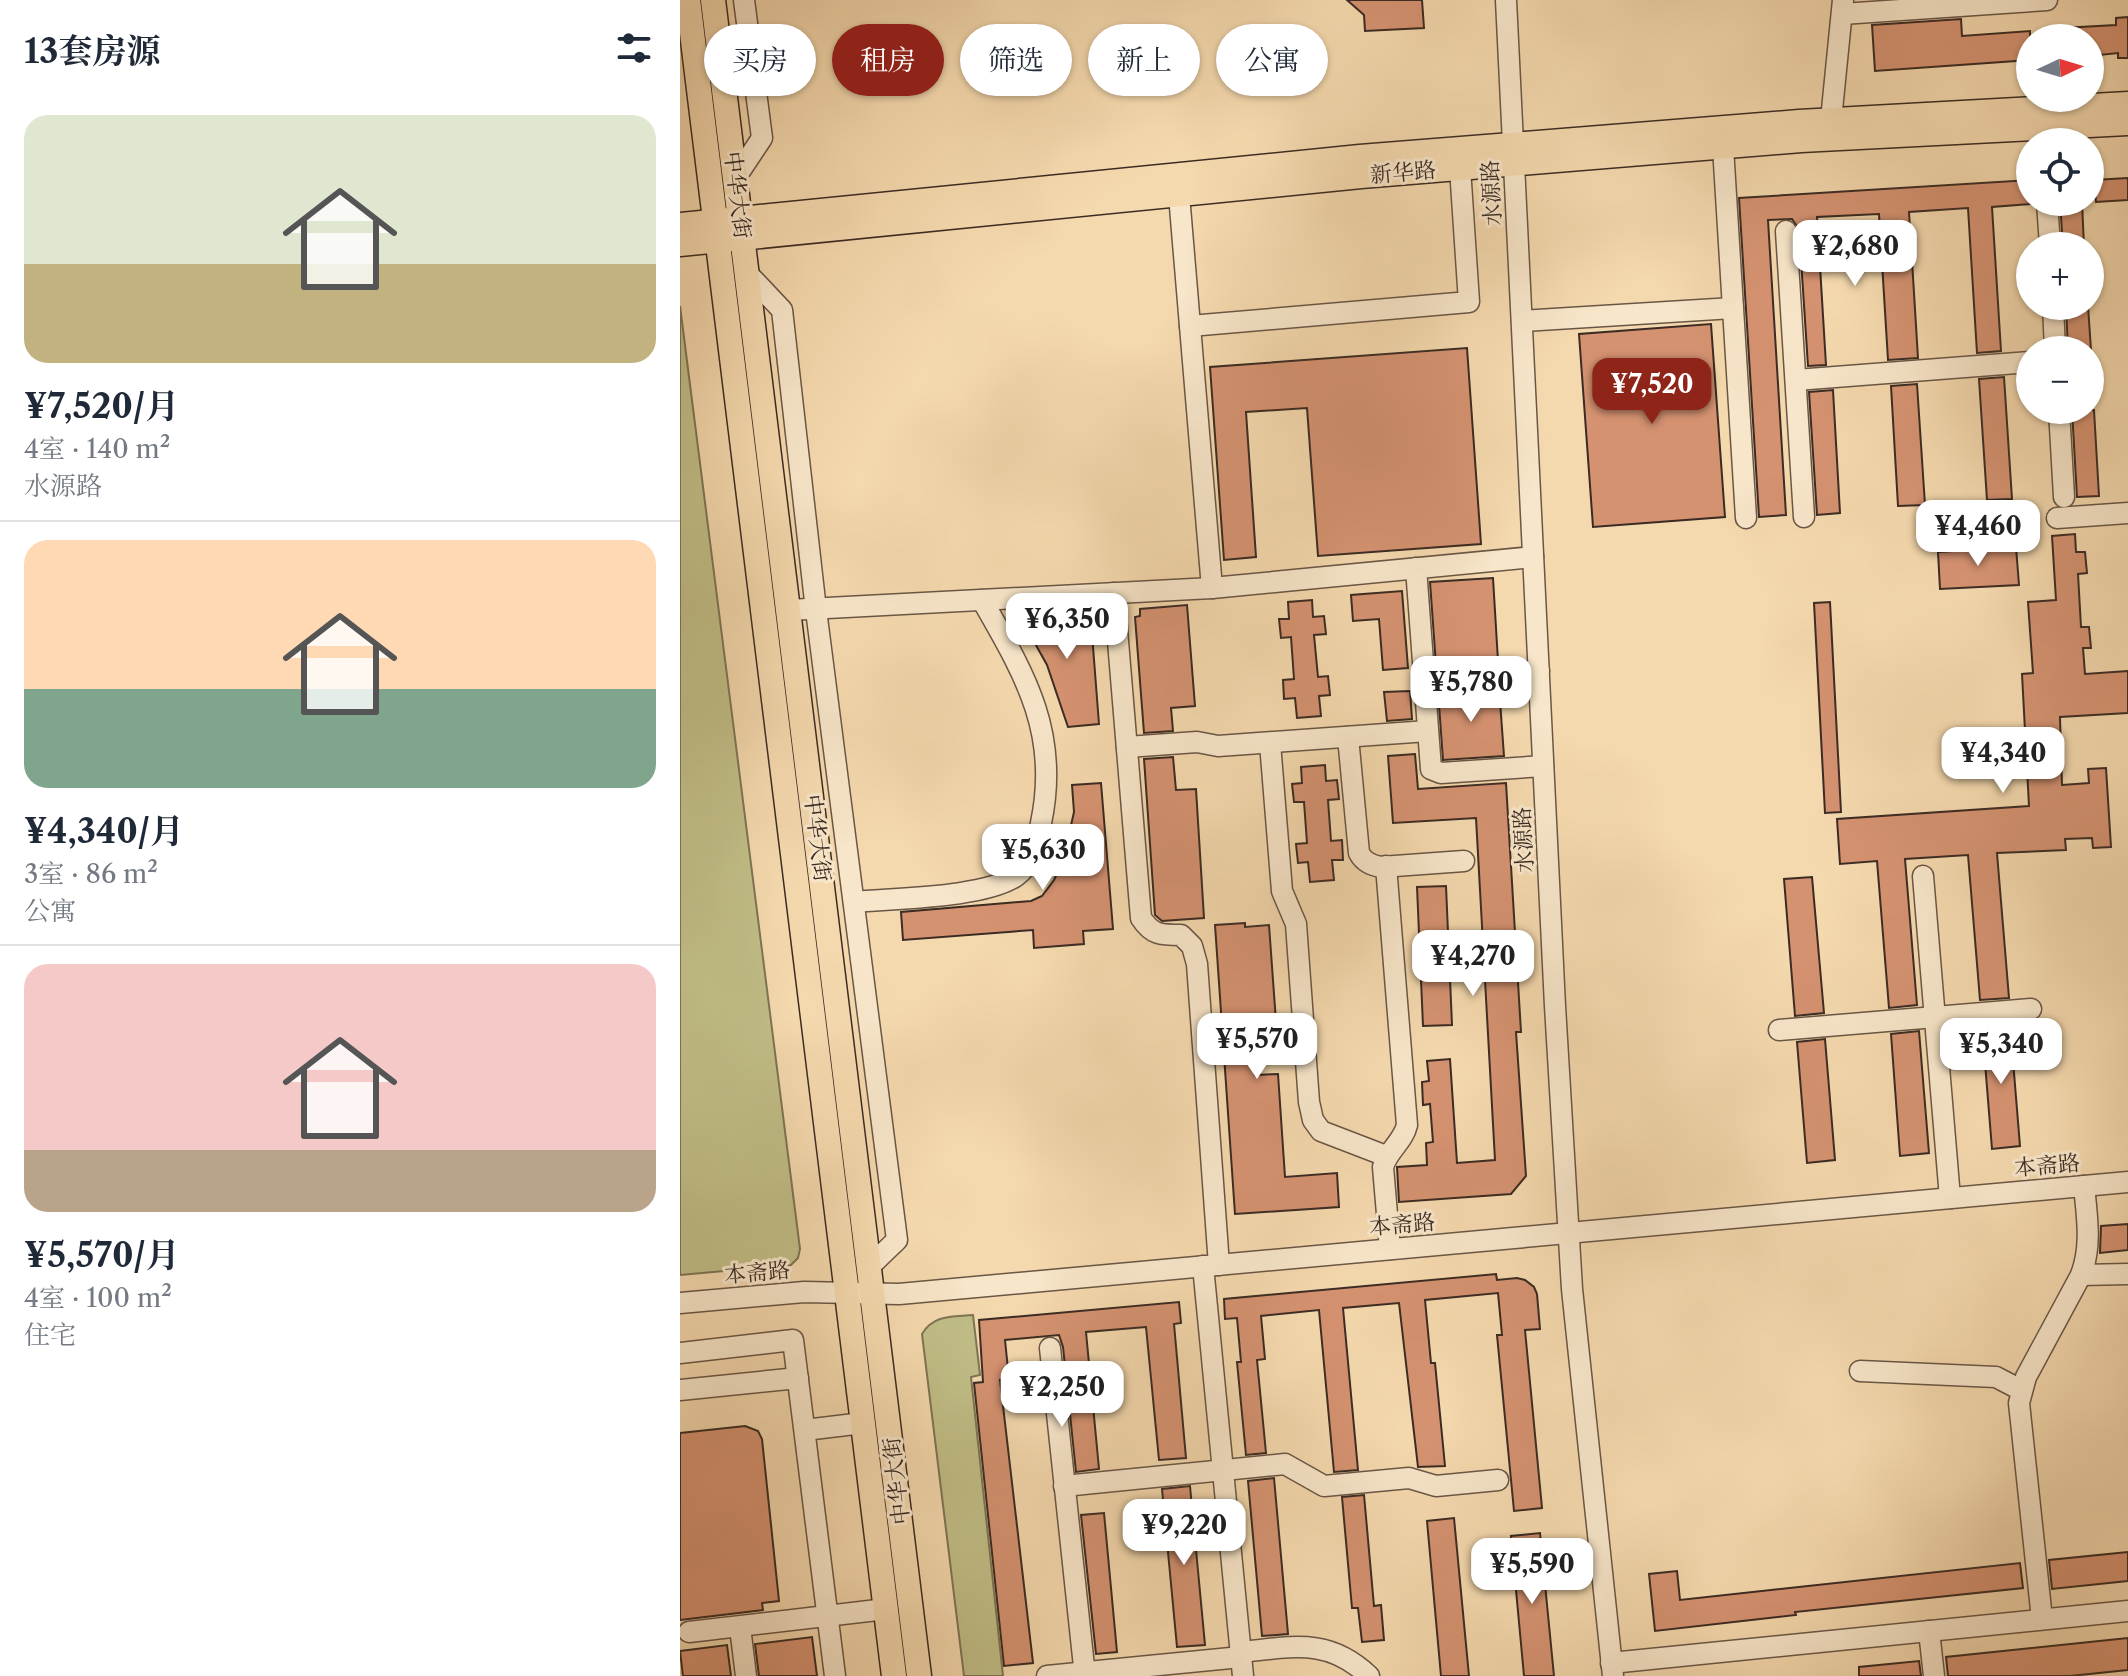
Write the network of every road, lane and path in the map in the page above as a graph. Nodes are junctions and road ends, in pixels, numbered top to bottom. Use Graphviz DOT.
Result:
graph roads {
  1 [pos="688,0"];
  2 [pos="713,0"];
  3 [pos="744,0"];
  4 [pos="1506,0"];
  5 [pos="2047,0"];
  6 [pos="1842,7"];
  7 [pos="2128,104"];
  8 [pos="1831,120"];
  9 [pos="2128,123"];
  10 [pos="2093,128"];
  11 [pos="2016,136"];
  12 [pos="1723,147"];
  13 [pos="1513,154"];
  14 [pos="1460,168"];
  15 [pos="736,177"];
  16 [pos="1179,195"];
  17 [pos="680,225"];
  18 [pos="742,229"];
  19 [pos="716,231"];
  20 [pos="1786,231"];
  21 [pos="680,244"];
  22 [pos="747,273"];
  23 [pos="1733,308"];
  24 [pos="1522,321"];
  25 [pos="1190,326"];
  26 [pos="2016,363"];
  27 [pos="1796,380"];
  28 [pos="2060,424"];
  29 [pos="2064,497"];
  30 [pos="2128,513"];
  31 [pos="1804,517"];
  32 [pos="1746,518"];
  33 [pos="2057,518"];
  34 [pos="1533,557"];
  35 [pos="1416,568"];
  36 [pos="1212,588"];
  37 [pos="1114,593"];
  38 [pos="982,600"];
  39 [pos="789,610"];
  40 [pos="816,610"];
  41 [pos="1539,671"];
  42 [pos="1424,679"];
  43 [pos="1428,731"];
  44 [pos="1348,737"];
  45 [pos="1270,743"];
  46 [pos="1127,747"];
  47 [pos="1543,766"];
  48 [pos="1464,861"];
  49 [pos="1386,866"];
  50 [pos="1923,876"];
  51 [pos="854,902"];
  52 [pos="2031,1009"];
  53 [pos="1935,1017"];
  54 [pos="1779,1030"];
  55 [pos="1386,1156"];
  56 [pos="2128,1182"];
  57 [pos="2084,1186"];
  58 [pos="1950,1198"];
  59 [pos="1569,1233"];
  60 [pos="1390,1249"];
  61 [pos="870,1266"];
  62 [pos="1211,1266"];
  63 [pos="2128,1274"];
  64 [pos="2081,1275"];
  65 [pos="848,1293"];
  66 [pos="874,1294"];
  67 [pos="680,1303"];
  68 [pos="1050,1348"];
  69 [pos="680,1353"];
  70 [pos="1860,1371"];
  71 [pos="798,1378"];
  72 [pos="680,1390"];
  73 [pos="2021,1390"];
  74 [pos="863,1423"];
  75 [pos="805,1430"];
  76 [pos="1223,1470"];
  77 [pos="1498,1480"];
  78 [pos="1064,1486"];
  79 [pos="886,1609"];
  80 [pos="2128,1611"];
  81 [pos="827,1616"];
  82 [pos="2042,1619"];
  83 [pos="740,1627"];
  84 [pos="1929,1631"];
  85 [pos="689,1632"];
  86 [pos="1242,1662"];
  87 [pos="1612,1670"];
  88 [pos="1084,1674"];
  89 [pos="746,1676"];
  90 [pos="835,1676"];
  91 [pos="894,1676"];
  92 [pos="919,1676"];
  93 [pos="1047,1676"];
  94 [pos="1369,1676"];
  95 [pos="1934,1676"];
  1 -- 19 [label="main road, 中华大街"];
  2 -- 15 [label="main road, 中华大街"];
  3 -- 15 [label="street"];
  4 -- 13 [label="street, 水源路"];
  5 -- 6 [label="street"];
  6 -- 8 [label="street"];
  7 -- 8 [label="main road, 新华路"];
  8 -- 13 [label="main road, 新华路"];
  9 -- 10 [label="main road, 新华路"];
  11 -- 12 [label="main road, 新华路"];
  12 -- 13 [label="main road, 新华路"];
  12 -- 23 [label="street"];
  13 -- 14 [label="main road, 新华路"];
  13 -- 18 [label="main road, 新华路"];
  13 -- 24 [label="street, 水源路"];
  14 -- 16 [label="main road, 新华路"];
  14 -- 25 [label="street"];
  15 -- 18 [label="main road, 中华大街"];
  16 -- 18 [label="main road, 新华路"];
  16 -- 25 [label="street"];
  17 -- 19 [label="main road, 新华路"];
  18 -- 19 [label="main road, 新华路"];
  18 -- 22 [label="main road, 中华大街"];
  19 -- 21 [label="main road, 新华路"];
  19 -- 65 [label="main road, 中华大街"];
  20 -- 27 [label="street"];
  22 -- 39 [label="main road, 中华大街"];
  22 -- 40 [label="street"];
  23 -- 24 [label="street"];
  23 -- 32 [label="street"];
  24 -- 34 [label="street, 水源路"];
  25 -- 36 [label="street"];
  26 -- 27 [label="street"];
  27 -- 31 [label="street"];
  28 -- 29 [label="street"];
  30 -- 33 [label="street"];
  34 -- 35 [label="street"];
  34 -- 41 [label="street, 水源路"];
  35 -- 36 [label="street"];
  35 -- 42 [label="street"];
  36 -- 37 [label="street"];
  37 -- 38 [label="street"];
  37 -- 46 [label="street"];
  38 -- 40 [label="street"];
  38 -- 51 [label="street"];
  39 -- 40 [label="street"];
  39 -- 61 [label="main road, 中华大街"];
  40 -- 51 [label="street"];
  41 -- 42 [label="street"];
  41 -- 47 [label="street, 水源路"];
  42 -- 43 [label="street"];
  43 -- 44 [label="street"];
  43 -- 47 [label="street"];
  44 -- 45 [label="street"];
  44 -- 49 [label="street"];
  45 -- 46 [label="street"];
  45 -- 55 [label="street"];
  46 -- 62 [label="street"];
  47 -- 59 [label="street, 水源路"];
  48 -- 49 [label="street"];
  49 -- 55 [label="street"];
  50 -- 53 [label="street"];
  51 -- 61 [label="street"];
  52 -- 53 [label="street"];
  53 -- 54 [label="street"];
  53 -- 58 [label="street"];
  55 -- 60 [label="street"];
  56 -- 57 [label="street, 本斋路"];
  57 -- 58 [label="street, 本斋路"];
  57 -- 64 [label="street"];
  58 -- 59 [label="street, 本斋路"];
  59 -- 60 [label="street, 本斋路"];
  59 -- 87 [label="street, 水源路"];
  60 -- 62 [label="street, 本斋路"];
  61 -- 66 [label="main road, 中华大街"];
  62 -- 66 [label="street, 本斋路"];
  62 -- 76 [label="street"];
  63 -- 64 [label="street"];
  64 -- 73 [label="street"];
  65 -- 66 [label="street, 本斋路"];
  65 -- 67 [label="street, 本斋路"];
  65 -- 74 [label="main road, 中华大街"];
  66 -- 92 [label="main road, 中华大街"];
  68 -- 78 [label="street"];
  69 -- 71 [label="street"];
  70 -- 73 [label="street"];
  71 -- 72 [label="street"];
  71 -- 75 [label="street"];
  73 -- 82 [label="street"];
  74 -- 75 [label="street"];
  74 -- 79 [label="main road, 中华大街"];
  75 -- 81 [label="street"];
  76 -- 77 [label="street"];
  76 -- 78 [label="street"];
  76 -- 86 [label="street"];
  78 -- 88 [label="street"];
  79 -- 81 [label="street"];
  79 -- 91 [label="main road, 中华大街"];
  80 -- 82 [label="street"];
  81 -- 83 [label="street"];
  81 -- 90 [label="street"];
  82 -- 84 [label="street"];
  83 -- 85 [label="street"];
  83 -- 89 [label="street"];
  84 -- 87 [label="street"];
  84 -- 95 [label="street"];
  86 -- 88 [label="street"];
  86 -- 94 [label="street"];
  88 -- 93 [label="street"];
}
